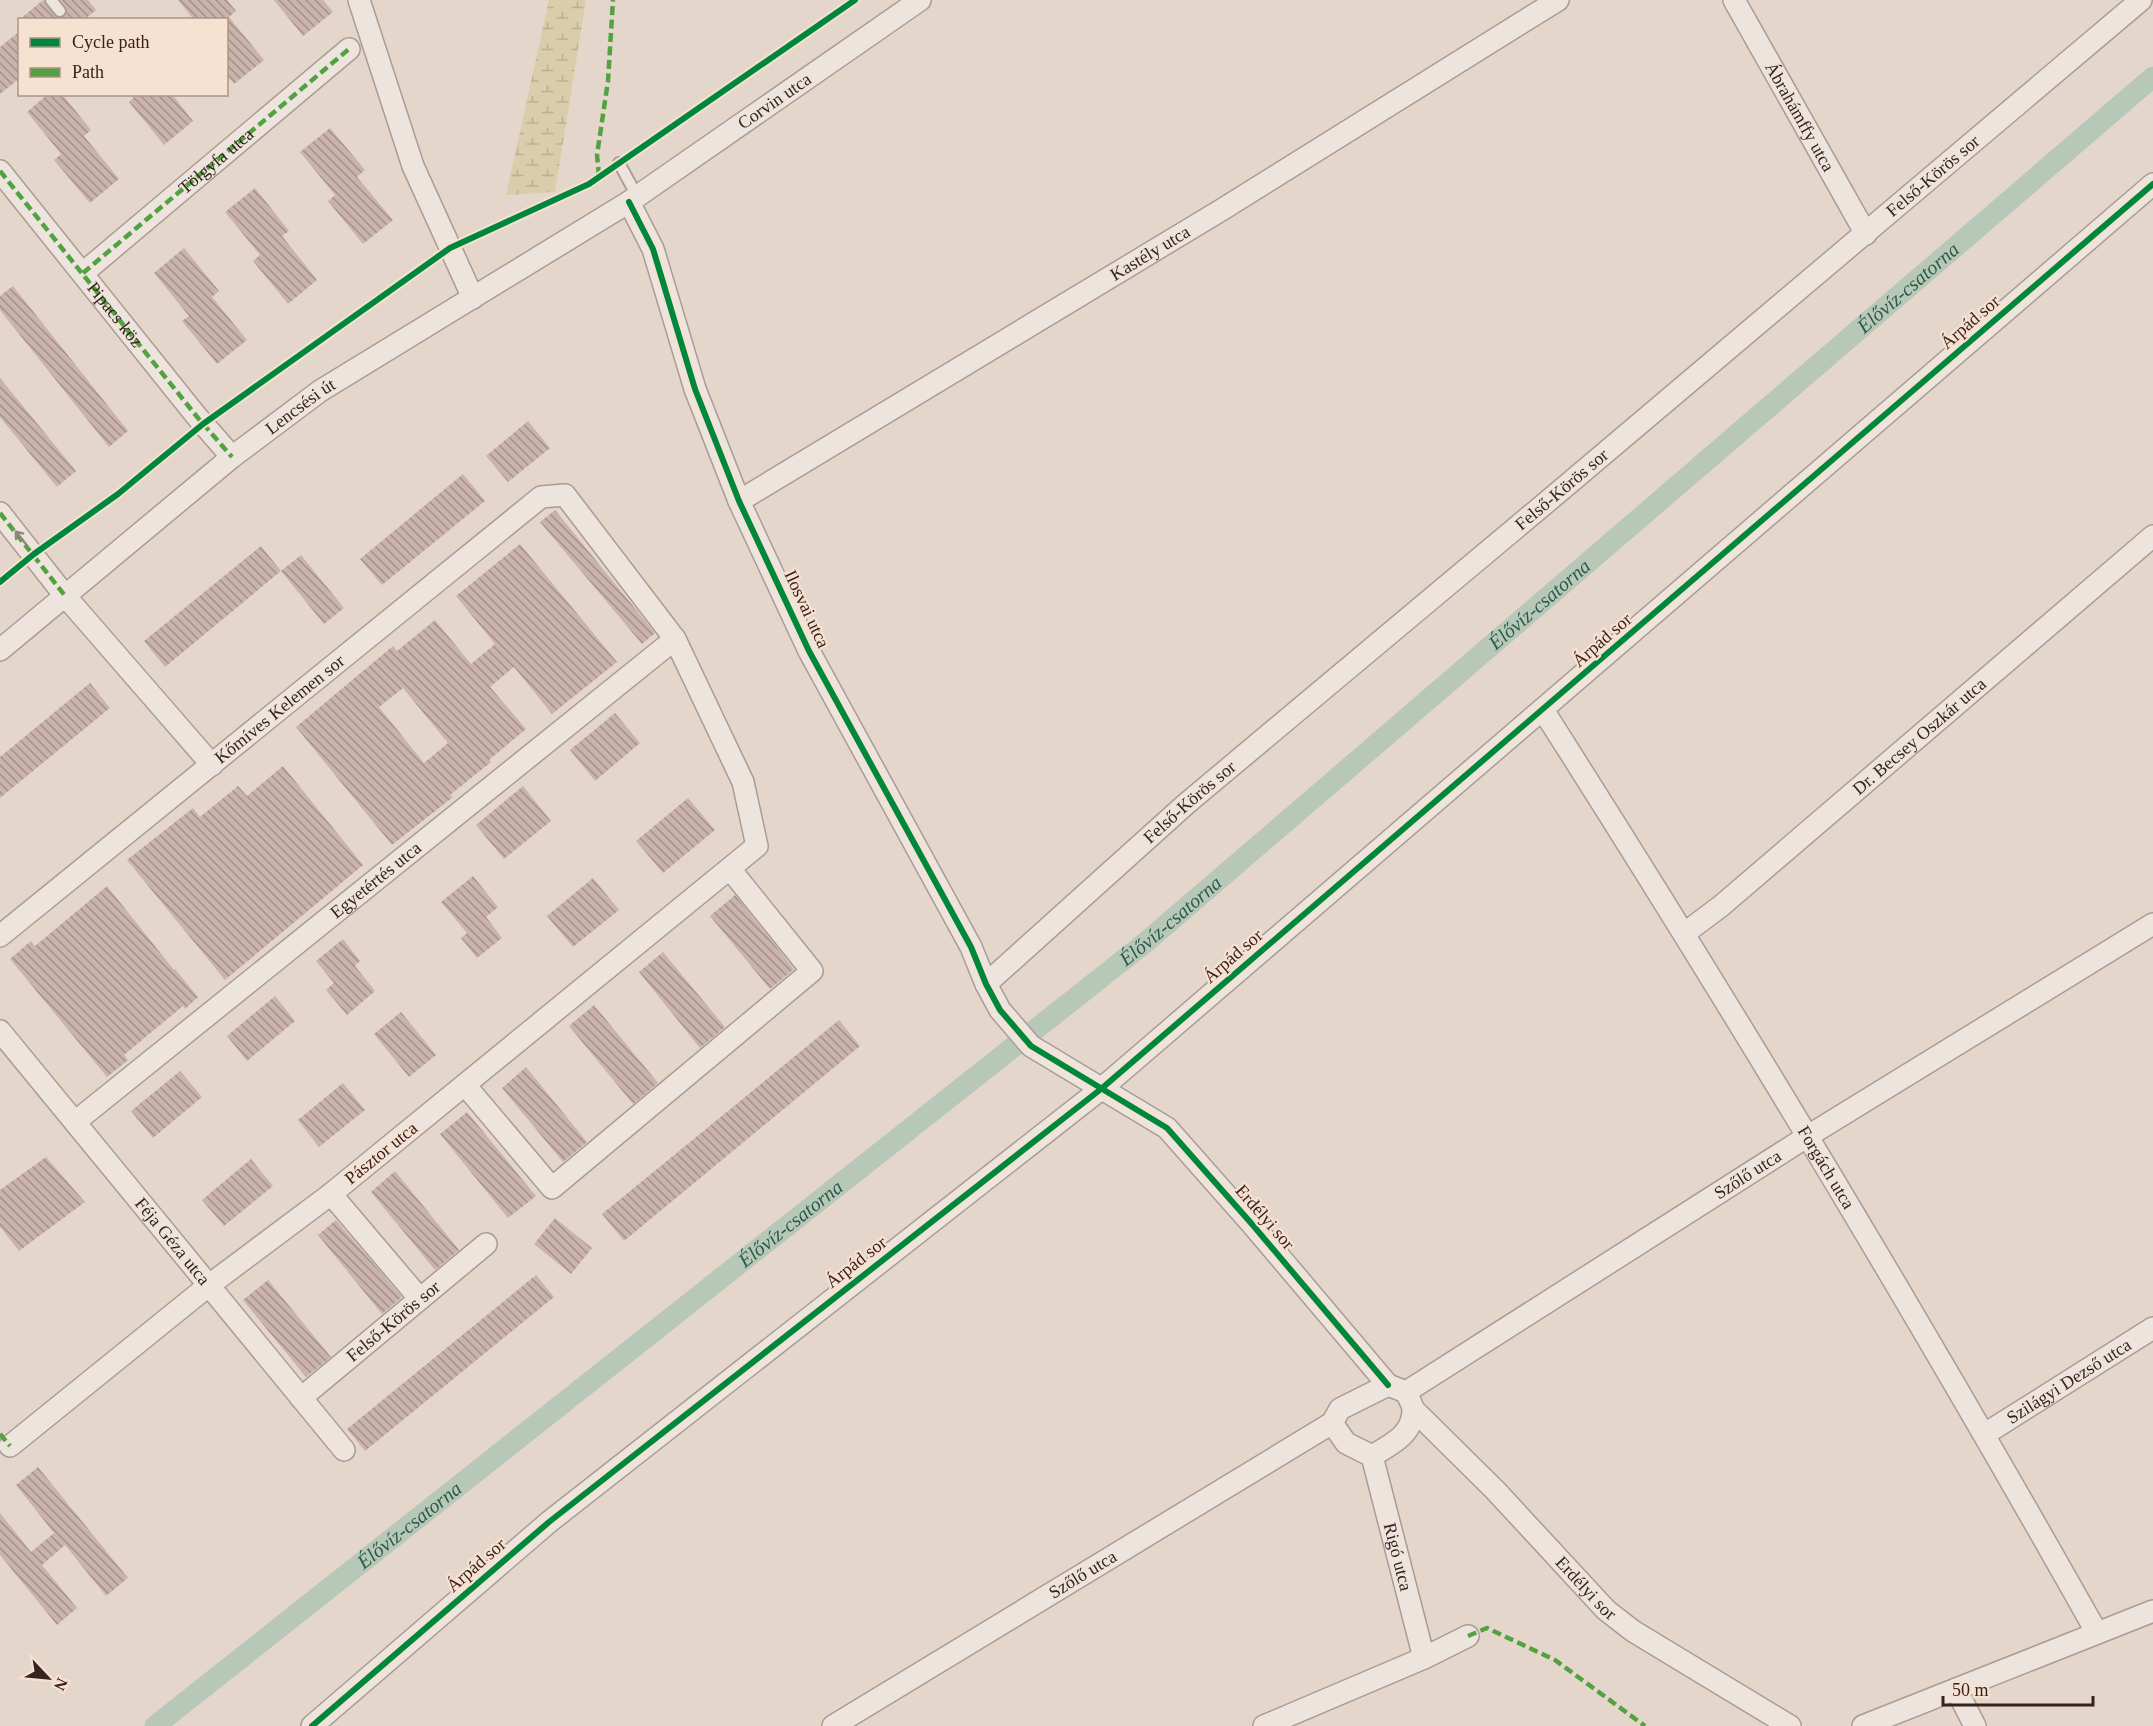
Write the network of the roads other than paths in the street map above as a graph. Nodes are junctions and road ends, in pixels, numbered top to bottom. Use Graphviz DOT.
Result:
graph roads {
  1 [pos="51,0"];
  2 [pos="359,0"];
  3 [pos="920,0"];
  4 [pos="1558,0"];
  5 [pos="1734,0"];
  6 [pos="2141,0"];
  7 [pos="60,11"];
  8 [pos="349,49"];
  9 [pos="619,163"];
  10 [pos="0,171"];
  11 [pos="2153,184"];
  12 [pos="633,199"];
  13 [pos="1866,234"];
  14 [pos="83,273"];
  15 [pos="473,298"];
  16 [pos="232,457"];
  17 [pos="740,501"];
  18 [pos="0,513"];
  19 [pos="2153,536"];
  20 [pos="66,597"];
  21 [pos="675,639"];
  22 [pos="0,650"];
  23 [pos="1543,710"];
  24 [pos="212,765"];
  25 [pos="730,869"];
  26 [pos="2153,924"];
  27 [pos="1685,933"];
  28 [pos="0,936"];
  29 [pos="986,984"];
  30 [pos="0,1030"];
  31 [pos="1031,1046"];
  32 [pos="465,1084"];
  33 [pos="1101,1089"];
  34 [pos="75,1122"];
  35 [pos="1808,1136"];
  36 [pos="331,1194"];
  37 [pos="486,1244"];
  38 [pos="208,1286"];
  39 [pos="420,1299"];
  40 [pos="2153,1328"];
  41 [pos="1402,1395"];
  42 [pos="301,1398"];
  43 [pos="1332,1423"];
  44 [pos="1985,1434"];
  45 [pos="5,1450"];
  46 [pos="344,1450"];
  47 [pos="1372,1456"];
  48 [pos="2153,1611"];
  49 [pos="2097,1633"];
  50 [pos="1468,1636"];
  51 [pos="1424,1658"];
  52 [pos="1956,1689"];
  53 [pos="312,1726"];
  54 [pos="833,1726"];
  55 [pos="1264,1726"];
  56 [pos="1790,1726"];
  57 [pos="1863,1726"];
  58 [pos="1975,1726"];
  1 -- 7 [label="lane"];
  2 -- 15 [label="street"];
  3 -- 12 [label="street, Corvin utca"];
  4 -- 17 [label="street, Kastély utca"];
  5 -- 13 [label="street, Ábrahámffy utca"];
  6 -- 13 [label="street, Felső-Körös sor"];
  8 -- 14 [label="street, Tölgyfa utca"];
  9 -- 12 [label="lane"];
  10 -- 14 [label="street, Pipacs köz"];
  11 -- 23 [label="street, Árpád sor"];
  12 -- 15 [label="street, Lencsési út"];
  12 -- 17 [label="street, Ilosvai utca"];
  13 -- 29 [label="street, Felső-Körös sor"];
  14 -- 16 [label="street, Pipacs köz"];
  15 -- 16 [label="street, Lencsési út"];
  16 -- 20 [label="street, Lencsési út"];
  17 -- 29 [label="street, Ilosvai utca"];
  20 -- 18 [label="street, one-way"];
  19 -- 27 [label="street, Dr. Becsey Oszkár utca"];
  20 -- 22 [label="street, Lencsési út"];
  20 -- 24 [label="street"];
  21 -- 24 [label="street, Kőmíves Kelemen sor"];
  21 -- 25 [label="street, Pásztor utca"];
  21 -- 34 [label="street, Egyetértés utca"];
  23 -- 27 [label="street, Forgách utca"];
  23 -- 33 [label="street, Árpád sor"];
  24 -- 28 [label="street, Kőmíves Kelemen sor"];
  25 -- 32 [label="street, Pásztor utca"];
  25 -- 32 [label="street"];
  26 -- 35 [label="street, Szőlő utca"];
  27 -- 35 [label="street, Forgách utca"];
  29 -- 31 [label="street, Ilosvai utca"];
  30 -- 34 [label="street, Féja Géza utca"];
  31 -- 33 [label="street, Erdélyi sor"];
  32 -- 36 [label="street, Pásztor utca"];
  33 -- 41 [label="street, Erdélyi sor"];
  33 -- 53 [label="street, Árpád sor"];
  34 -- 38 [label="street, Féja Géza utca"];
  35 -- 41 [label="street, Szőlő utca"];
  35 -- 44 [label="street, Forgách utca"];
  36 -- 38 [label="street, Pásztor utca"];
  36 -- 39 [label="street"];
  37 -- 39 [label="street, Felső-Körös sor"];
  38 -- 42 [label="street, Féja Géza utca"];
  38 -- 45 [label="street, Pásztor utca"];
  39 -- 42 [label="street, Felső-Körös sor"];
  40 -- 44 [label="street, Szilágyi Dezső utca"];
  41 -- 43 [label="street, Szőlő utca"];
  41 -- 47 [label="street"];
  41 -- 56 [label="street, Erdélyi sor"];
  42 -- 46 [label="street, Féja Géza utca"];
  43 -- 47 [label="street"];
  43 -- 54 [label="street, Szőlő utca"];
  44 -- 49 [label="street, Forgách utca"];
  47 -- 51 [label="street, Rigó utca"];
  48 -- 49 [label="street"];
  49 -- 52 [label="street"];
  50 -- 51 [label="street"];
  51 -- 55 [label="street"];
  52 -- 57 [label="street"];
  52 -- 58 [label="street"];
}
